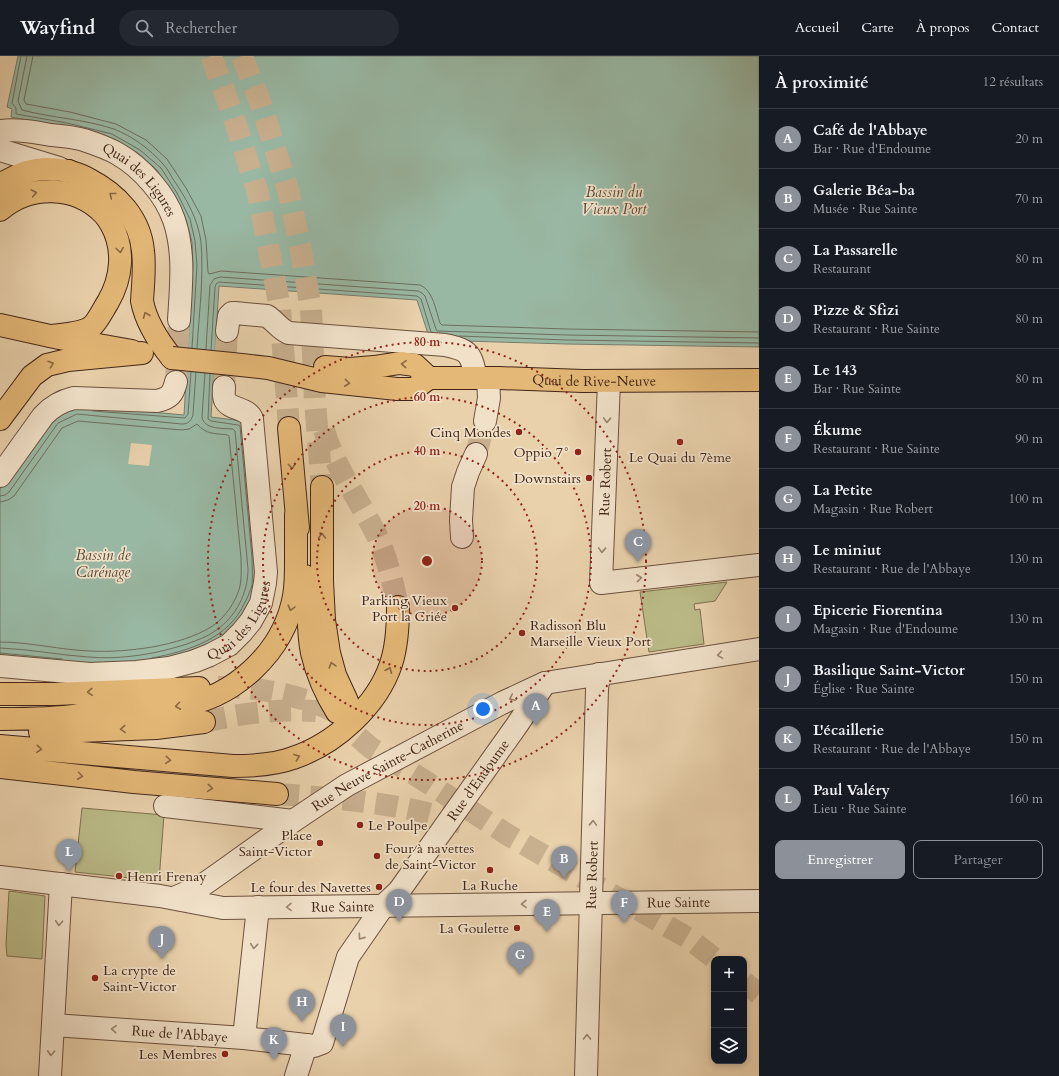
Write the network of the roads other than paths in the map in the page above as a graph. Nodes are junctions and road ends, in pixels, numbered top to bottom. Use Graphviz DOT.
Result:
graph roads {
  1 [pos="0,131"];
  2 [pos="0,150"];
  3 [pos="0,155"];
  4 [pos="68,171"];
  5 [pos="2,184"];
  6 [pos="0,210"];
  7 [pos="179,320"];
  8 [pos="0,325"];
  9 [pos="227,331"];
  10 [pos="50,336"];
  11 [pos="160,354"];
  12 [pos="482,378"];
  13 [pos="759,380"];
  14 [pos="609,381"];
  15 [pos="176,382"];
  16 [pos="224,387"];
  17 [pos="0,419"];
  18 [pos="485,421"];
  19 [pos="289,428"];
  20 [pos="476,454"];
  21 [pos="0,476"];
  22 [pos="322,487"];
  23 [pos="296,514"];
  24 [pos="462,537"];
  25 [pos="759,565"];
  26 [pos="398,607"];
  27 [pos="759,649"];
  28 [pos="0,666"];
  29 [pos="599,674"];
  30 [pos="545,683"];
  31 [pos="199,688"];
  32 [pos="0,694"];
  33 [pos="0,708"];
  34 [pos="111,710"];
  35 [pos="0,719"];
  36 [pos="204,722"];
  37 [pos="0,730"];
  38 [pos="0,746"];
  39 [pos="0,767"];
  40 [pos="277,794"];
  41 [pos="165,806"];
  42 [pos="293,821"];
  43 [pos="0,878"];
  44 [pos="61,884"];
  45 [pos="174,898"];
  46 [pos="759,901"];
  47 [pos="590,903"];
  48 [pos="384,905"];
  49 [pos="258,907"];
  50 [pos="53,1025"];
  51 [pos="244,1038"];
  52 [pos="306,1045"];
  53 [pos="50,1076"];
  54 [pos="296,1076"];
  55 [pos="586,1076"];
  1 -- 7 [label="street, Quai des Ligures"];
  2 -- 4 [label="street"];
  3 -- 5 [label="street"];
  4 -- 5 [label="main road"];
  11 -- 4 [label="main road, one-way"];
  6 -- 10 [label="main road, one-way"];
  8 -- 10 [label="main road"];
  9 -- 12 [label="street"];
  10 -- 11 [label="main road"];
  11 -- 12 [label="main road, Quai de Rive-Neuve, bridge"];
  17 -- 11 [label="main road, one-way"];
  12 -- 14 [label="main road, Quai de Rive-Neuve"];
  12 -- 18 [label="street"];
  13 -- 14 [label="main road, Quai de Rive-Neuve"];
  14 -- 25 [label="street, Rue Robert, one-way"];
  15 -- 21 [label="street"];
  16 -- 28 [label="street, Quai des Ligures"];
  19 -- 23 [label="main road, one-way"];
  20 -- 24 [label="street"];
  23 -- 22 [label="main road, one-way"];
  23 -- 34 [label="main road, one-way"];
  38 -- 26 [label="main road, one-way"];
  27 -- 29 [label="street, Rue Neuve Sainte-Catherine, one-way"];
  29 -- 30 [label="street, Rue Neuve Sainte-Catherine"];
  47 -- 29 [label="street, Rue Robert, one-way"];
  30 -- 42 [label="street, Rue Neuve Sainte-Catherine, one-way"];
  30 -- 48 [label="street, Rue d'Endoume"];
  31 -- 32 [label="main road, one-way"];
  33 -- 34 [label="main road"];
  34 -- 35 [label="main road"];
  36 -- 37 [label="main road, one-way"];
  39 -- 40 [label="main road, one-way"];
  41 -- 42 [label="street"];
  42 -- 45 [label="street, Rue Neuve Sainte-Catherine"];
  43 -- 44 [label="street, Rue Sainte"];
  44 -- 45 [label="street, Rue Sainte"];
  44 -- 50 [label="street, one-way"];
  45 -- 49 [label="street, Rue Sainte"];
  46 -- 47 [label="street, Rue Sainte"];
  47 -- 48 [label="street, Rue Sainte, one-way"];
  55 -- 47 [label="street, Rue Robert, one-way"];
  48 -- 49 [label="street, Rue Sainte, one-way"];
  48 -- 52 [label="street, Rue d'Endoume, one-way"];
  49 -- 51 [label="street, one-way"];
  51 -- 50 [label="street, Rue de l'Abbaye, one-way"];
  50 -- 53 [label="street, one-way"];
  51 -- 52 [label="street, Rue de l'Abbaye"];
  52 -- 54 [label="street"];
}
